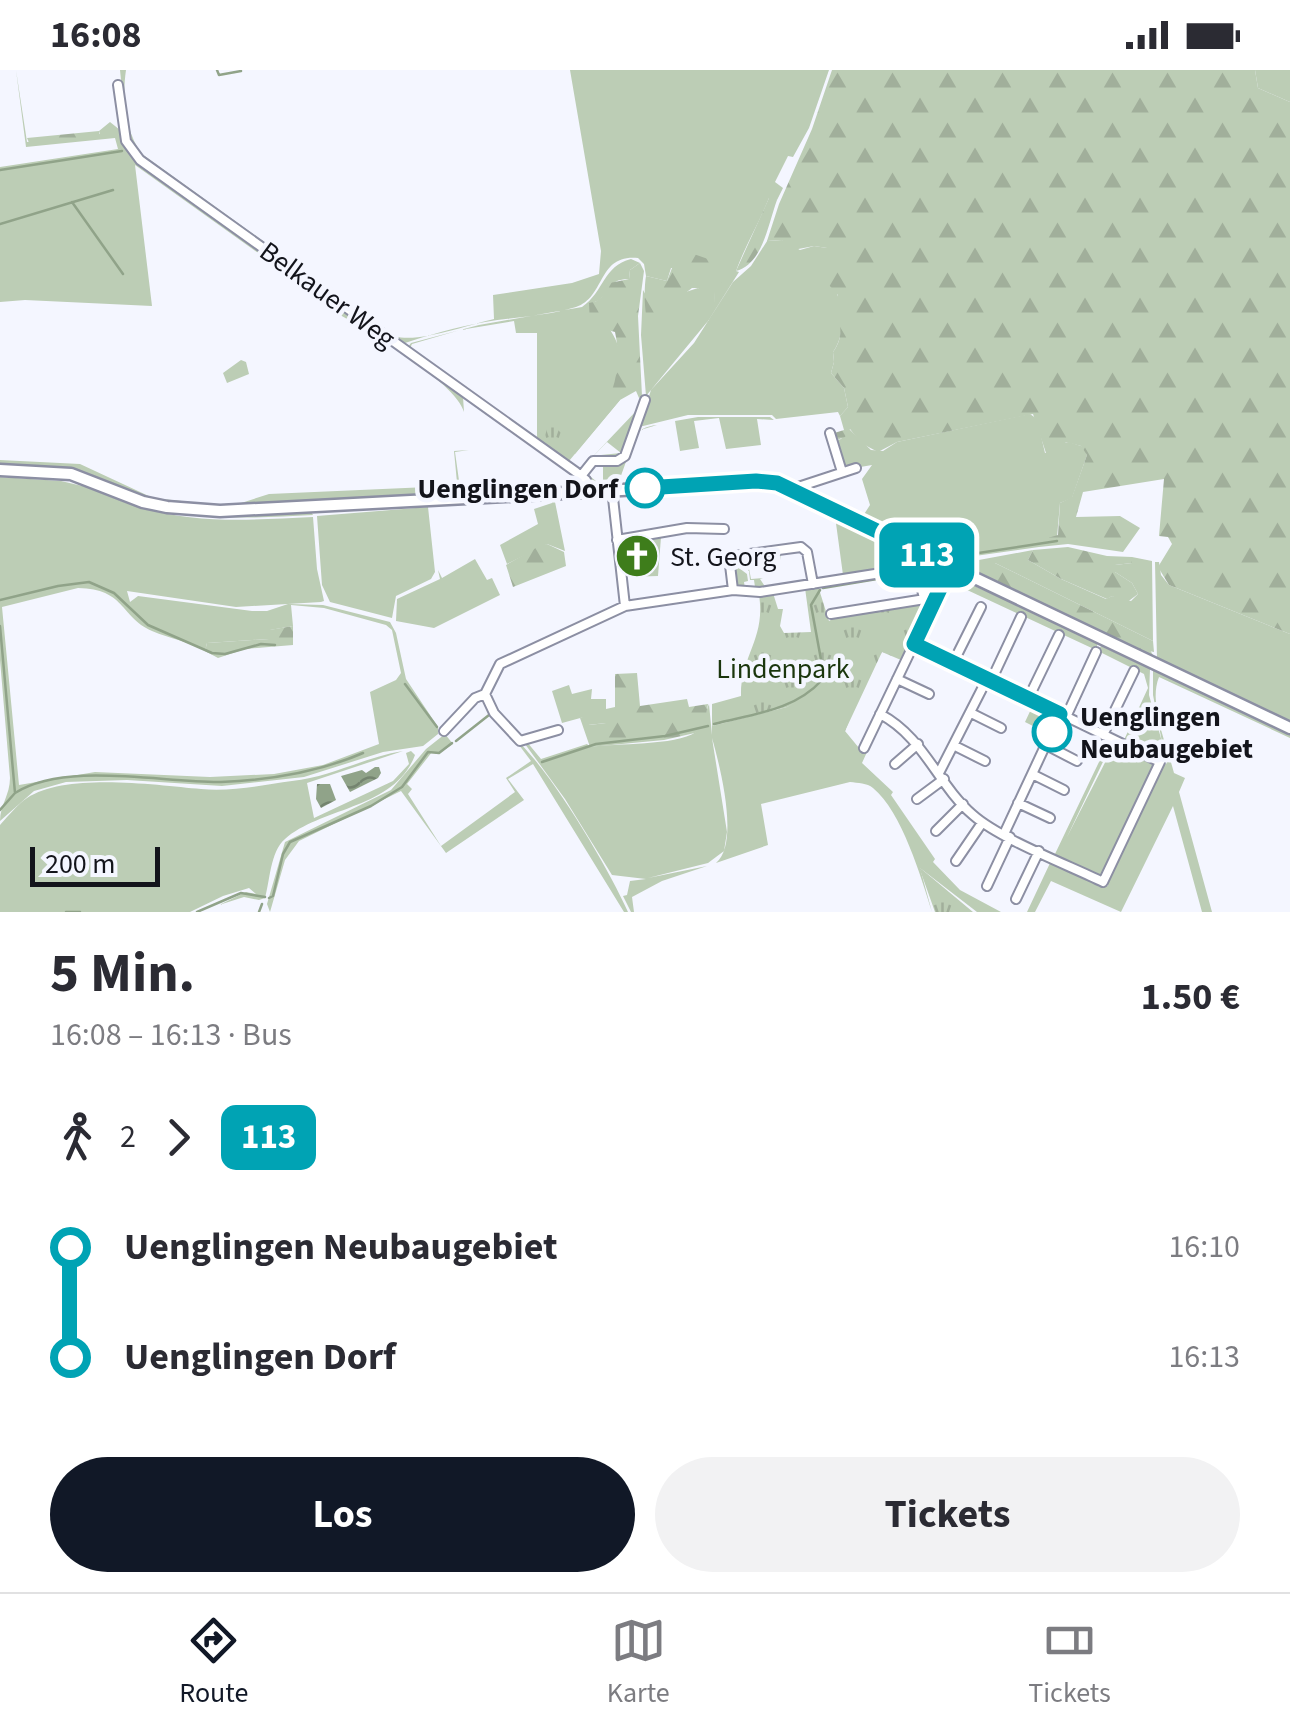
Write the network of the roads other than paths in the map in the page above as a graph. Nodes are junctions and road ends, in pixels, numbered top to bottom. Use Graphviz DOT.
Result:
graph roads {
  1 [pos="118,85"];
  2 [pos="645,400"];
  3 [pos="830,434"];
  4 [pos="856,468"];
  5 [pos="0,470"];
  6 [pos="842,472"];
  7 [pos="581,476"];
  8 [pos="792,489"];
  9 [pos="612,490"];
  10 [pos="590,491"];
  11 [pos="724,529"];
  12 [pos="618,540"];
  13 [pos="952,567"];
  14 [pos="814,584"];
  15 [pos="733,590"];
  16 [pos="924,598"];
  17 [pos="934,603"];
  18 [pos="625,606"];
  19 [pos="981,607"];
  20 [pos="831,614"];
  21 [pos="1021,617"];
  22 [pos="1059,635"];
  23 [pos="914,644"];
  24 [pos="1096,652"];
  25 [pos="954,663"];
  26 [pos="1134,671"];
  27 [pos="897,679"];
  28 [pos="989,680"];
  29 [pos="485,694"];
  30 [pos="929,694"];
  31 [pos="1028,698"];
  32 [pos="880,714"];
  33 [pos="970,714"];
  34 [pos="1063,715"];
  35 [pos="1001,728"];
  36 [pos="1290,728"];
  37 [pos="558,730"];
  38 [pos="444,731"];
  39 [pos="1106,736"];
  40 [pos="918,744"];
  41 [pos="1046,745"];
  42 [pos="954,746"];
  43 [pos="864,748"];
  44 [pos="1078,760"];
  45 [pos="986,761"];
  46 [pos="895,764"];
  47 [pos="1032,774"];
  48 [pos="942,776"];
  49 [pos="1064,790"];
  50 [pos="916,799"];
  51 [pos="1018,803"];
  52 [pos="962,804"];
  53 [pos="1050,818"];
  54 [pos="982,823"];
  55 [pos="936,831"];
  56 [pos="1007,836"];
  57 [pos="1039,850"];
  58 [pos="956,861"];
  59 [pos="988,886"];
  60 [pos="1016,899"];
  1 -- 7 [label="street, Belkauer Weg"];
  2 -- 7 [label="street"];
  3 -- 6 [label="street"];
  4 -- 6 [label="street"];
  5 -- 10 [label="main road"];
  6 -- 8 [label="street"];
  7 -- 10 [label="street, Belkauer Weg"];
  8 -- 9 [label="main road"];
  8 -- 13 [label="main road"];
  9 -- 10 [label="main road"];
  9 -- 12 [label="street"];
  11 -- 12 [label="street"];
  12 -- 18 [label="street"];
  13 -- 17 [label="street"];
  13 -- 36 [label="main road"];
  14 -- 15 [label="street"];
  14 -- 15 [label="street"];
  14 -- 16 [label="street"];
  15 -- 18 [label="street"];
  16 -- 17 [label="street"];
  16 -- 20 [label="street"];
  17 -- 23 [label="street"];
  18 -- 29 [label="street"];
  19 -- 25 [label="street"];
  21 -- 28 [label="street"];
  22 -- 31 [label="street"];
  23 -- 25 [label="street"];
  23 -- 27 [label="street"];
  24 -- 34 [label="street"];
  25 -- 28 [label="street"];
  26 -- 39 [label="street"];
  27 -- 30 [label="street"];
  27 -- 32 [label="street"];
  28 -- 31 [label="street"];
  28 -- 33 [label="street"];
  29 -- 37 [label="street"];
  29 -- 38 [label="street"];
  31 -- 34 [label="street"];
  32 -- 40 [label="street"];
  32 -- 43 [label="street"];
  33 -- 35 [label="street"];
  33 -- 42 [label="street"];
  34 -- 39 [label="street"];
  34 -- 41 [label="street"];
  39 -- 57 [label="street"];
  40 -- 46 [label="street"];
  40 -- 48 [label="street"];
  41 -- 44 [label="street"];
  41 -- 47 [label="street"];
  42 -- 45 [label="street"];
  42 -- 48 [label="street"];
  47 -- 49 [label="street"];
  47 -- 51 [label="street"];
  48 -- 50 [label="street"];
  48 -- 52 [label="street"];
  51 -- 53 [label="street"];
  51 -- 56 [label="street"];
  52 -- 54 [label="street"];
  52 -- 55 [label="street"];
  54 -- 56 [label="street"];
  54 -- 58 [label="street"];
  56 -- 57 [label="street"];
  56 -- 59 [label="street"];
  57 -- 60 [label="street"];
}
